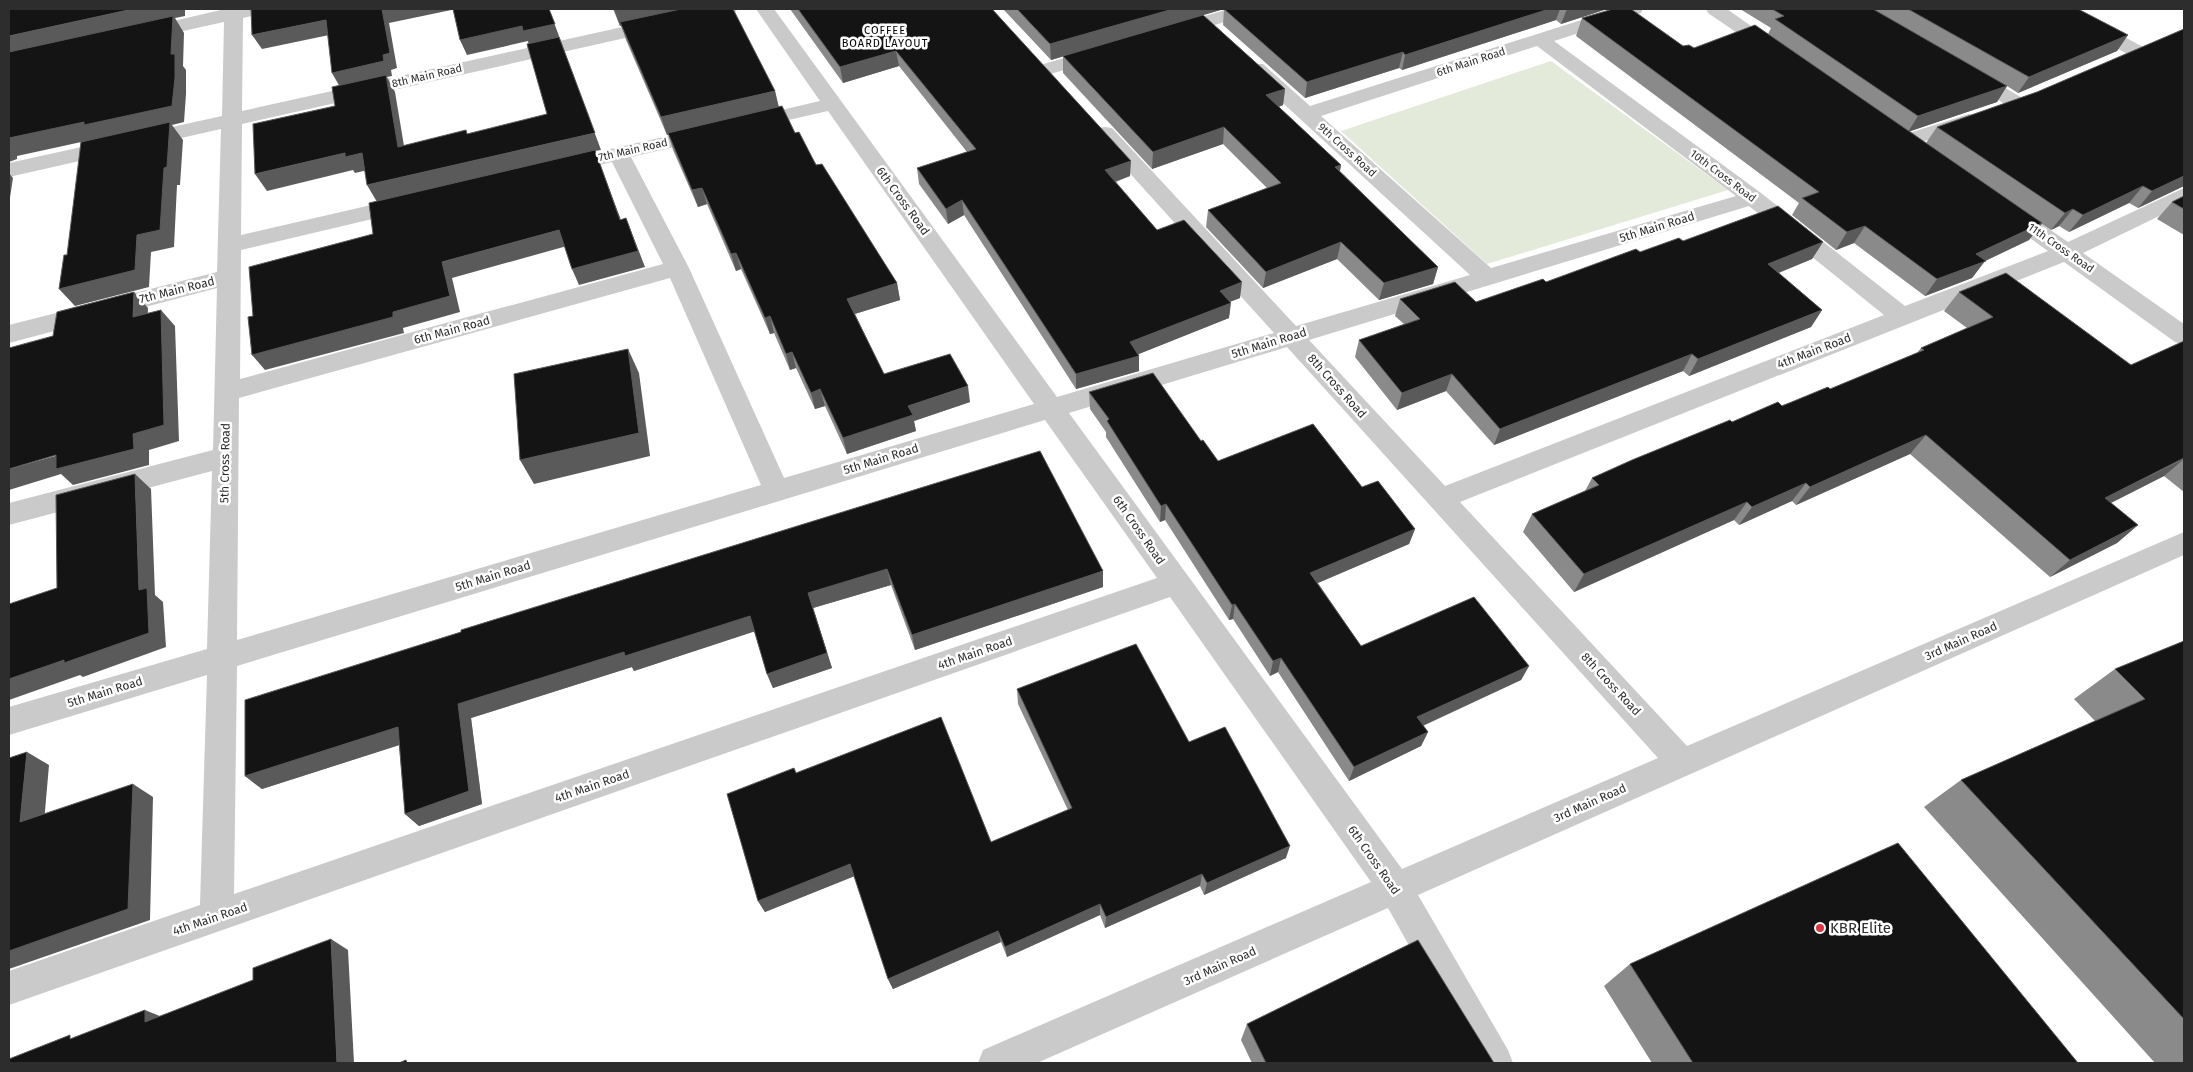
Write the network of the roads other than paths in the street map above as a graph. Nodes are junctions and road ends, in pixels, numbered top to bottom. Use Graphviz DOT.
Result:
graph roads {
  1 [pos="728,9"];
  2 [pos="765,9"];
  3 [pos="1249,9"];
  4 [pos="1634,9"];
  5 [pos="1715,9"];
  6 [pos="2058,9"];
  7 [pos="242,11"];
  8 [pos="1159,36"];
  9 [pos="121,39"];
  10 [pos="1540,40"];
  11 [pos="1028,49"];
  12 [pos="1112,50"];
  13 [pos="1242,55"];
  14 [pos="2112,63"];
  15 [pos="1795,64"];
  16 [pos="1950,64"];
  17 [pos="1047,69"];
  18 [pos="1067,91"];
  19 [pos="833,104"];
  20 [pos="1086,113"];
  21 [pos="1308,114"];
  22 [pos="232,120"];
  23 [pos="619,154"];
  24 [pos="1931,158"];
  25 [pos="9,170"];
  26 [pos="543,172"];
  27 [pos="2184,195"];
  28 [pos="1987,197"];
  29 [pos="429,198"];
  30 [pos="1753,198"];
  31 [pos="229,245"];
  32 [pos="2067,252"];
  33 [pos="677,268"];
  34 [pos="229,277"];
  35 [pos="1488,278"];
  36 [pos="1903,317"];
  37 [pos="9,334"];
  38 [pos="1292,336"];
  39 [pos="2184,336"];
  40 [pos="226,392"];
  41 [pos="1052,408"];
  42 [pos="226,458"];
  43 [pos="777,490"];
  44 [pos="1440,499"];
  45 [pos="9,514"];
  46 [pos="2184,543"];
  47 [pos="1176,584"];
  48 [pos="222,657"];
  49 [pos="9,721"];
  50 [pos="1683,762"];
  51 [pos="1396,889"];
  52 [pos="217,916"];
  53 [pos="9,988"];
  54 [pos="996,1063"];
  55 [pos="1495,1063"];
  1 -- 22 [label="street, 8th Main Road"];
  2 -- 19 [label="street, 6th Cross Road"];
  3 -- 8 [label="street"];
  4 -- 10 [label="street, 6th Main Road"];
  5 -- 15 [label="street"];
  6 -- 14 [label="street"];
  7 -- 9 [label="street"];
  7 -- 22 [label="street, 5th Cross Road"];
  10 -- 21 [label="street, 6th Main Road"];
  10 -- 30 [label="street, 10th Cross Road"];
  11 -- 17 [label="street"];
  12 -- 17 [label="street"];
  13 -- 21 [label="street, 9th Cross Road"];
  16 -- 24 [label="street"];
  17 -- 18 [label="street"];
  19 -- 23 [label="street, 7th Main Road"];
  19 -- 41 [label="street, 6th Cross Road"];
  20 -- 38 [label="street, 8th Cross Road"];
  21 -- 35 [label="street, 9th Cross Road"];
  22 -- 25 [label="street, 8th Main Road"];
  22 -- 31 [label="street, 5th Cross Road"];
  23 -- 26 [label="street, 7th Main Road"];
  23 -- 33 [label="street"];
  27 -- 32 [label="street, 4th Main Road"];
  28 -- 32 [label="street, 11th Cross Road"];
  29 -- 31 [label="street"];
  30 -- 35 [label="street, 5th Main Road"];
  30 -- 36 [label="street, 10th Cross Road"];
  31 -- 34 [label="street, 5th Cross Road"];
  32 -- 36 [label="street, 4th Main Road"];
  32 -- 39 [label="street, 11th Cross Road"];
  33 -- 40 [label="street, 6th Main Road"];
  33 -- 43 [label="street"];
  34 -- 37 [label="street, 7th Main Road"];
  34 -- 40 [label="street, 5th Cross Road"];
  35 -- 38 [label="street, 5th Main Road"];
  36 -- 44 [label="street, 4th Main Road"];
  38 -- 41 [label="street, 5th Main Road"];
  38 -- 44 [label="street, 8th Cross Road"];
  40 -- 42 [label="street, 5th Cross Road"];
  41 -- 43 [label="street, 5th Main Road"];
  41 -- 47 [label="street, 6th Cross Road"];
  42 -- 45 [label="street"];
  42 -- 48 [label="street, 5th Cross Road"];
  43 -- 48 [label="street, 5th Main Road"];
  44 -- 50 [label="street, 8th Cross Road"];
  46 -- 50 [label="street, 3rd Main Road"];
  47 -- 51 [label="street, 6th Cross Road"];
  47 -- 52 [label="street, 4th Main Road"];
  48 -- 49 [label="street, 5th Main Road"];
  48 -- 52 [label="street, 5th Cross Road"];
  50 -- 51 [label="street, 3rd Main Road"];
  51 -- 54 [label="street, 3rd Main Road"];
  51 -- 55 [label="street, 6th Cross Road"];
  52 -- 53 [label="street, 4th Main Road"];
}
